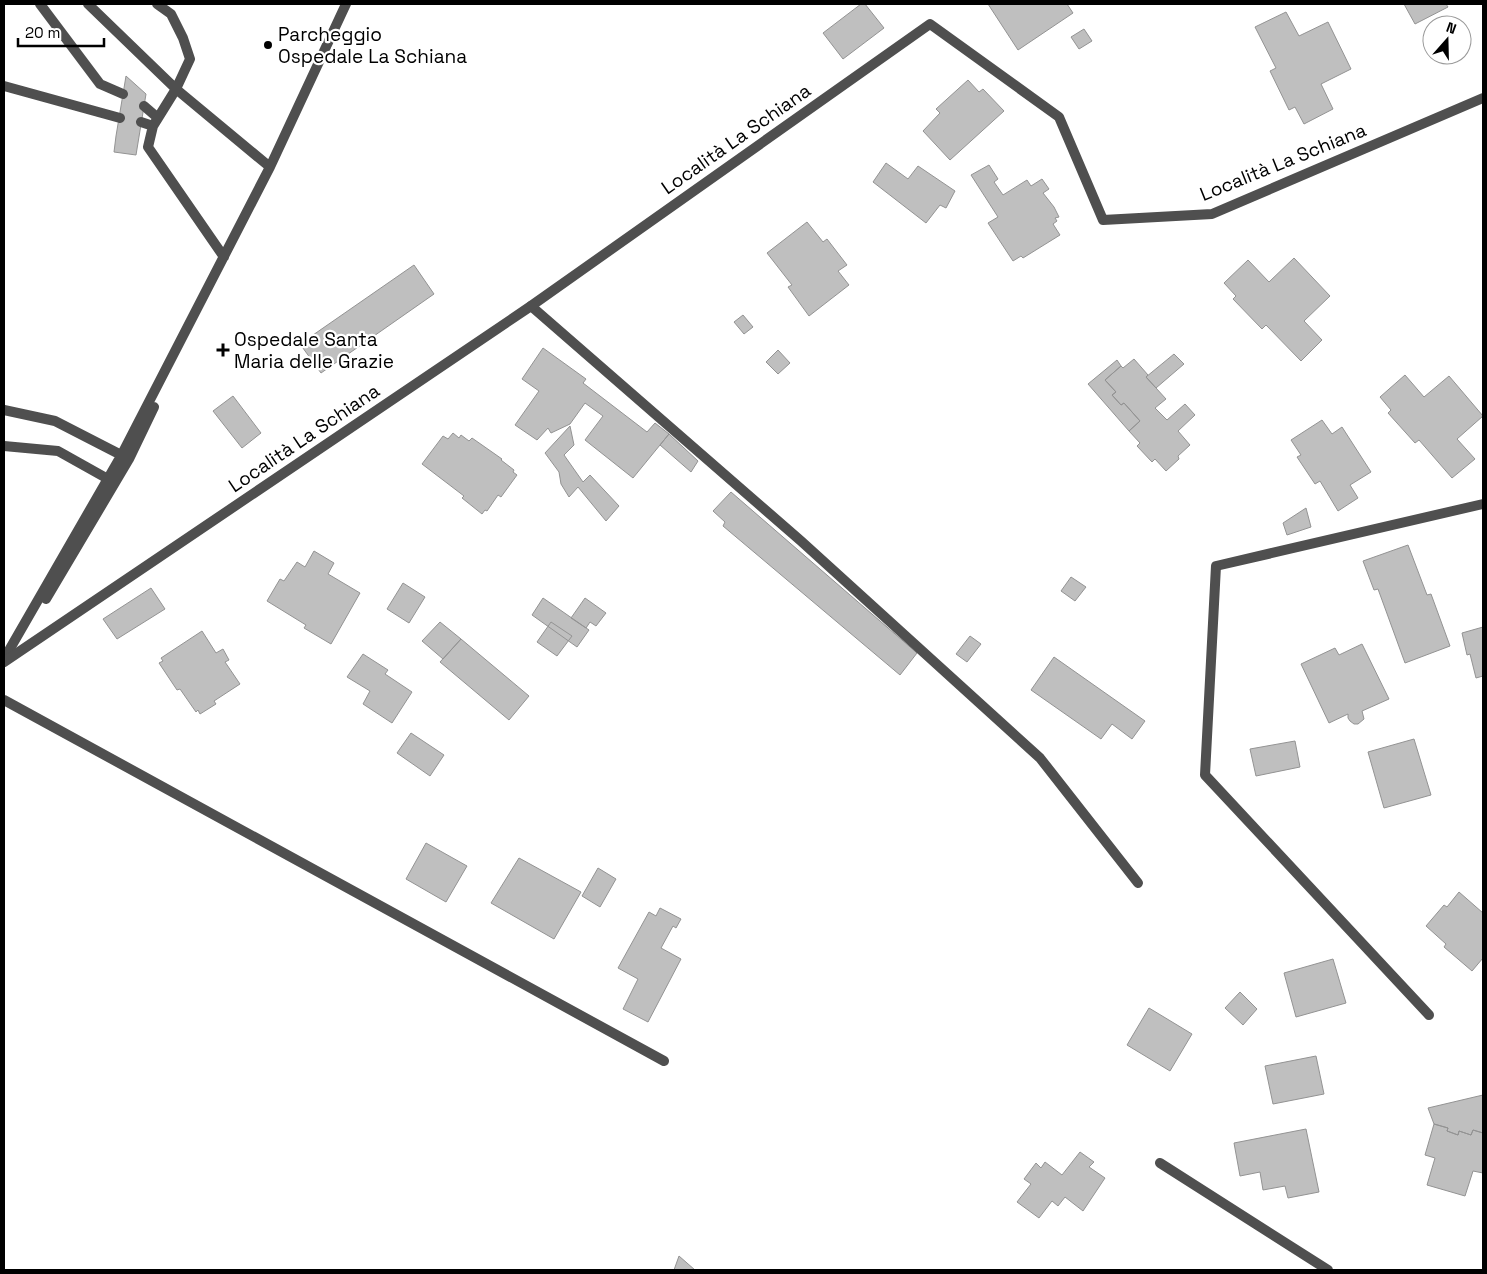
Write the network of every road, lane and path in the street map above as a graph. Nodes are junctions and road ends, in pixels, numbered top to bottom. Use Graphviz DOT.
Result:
graph roads {
  1 [pos="40,4"];
  2 [pos="88,4"];
  3 [pos="157,4"];
  4 [pos="346,4"];
  5 [pos="4,86"];
  6 [pos="176,88"];
  7 [pos="123,94"];
  8 [pos="1483,98"];
  9 [pos="144,106"];
  10 [pos="120,118"];
  11 [pos="141,122"];
  12 [pos="155,122"];
  13 [pos="270,167"];
  14 [pos="224,257"];
  15 [pos="530,306"];
  16 [pos="4,410"];
  17 [pos="4,446"];
  18 [pos="125,457"];
  19 [pos="108,479"];
  20 [pos="1483,504"];
  21 [pos="7,659"];
  22 [pos="4,700"];
  23 [pos="1138,883"];
  24 [pos="1429,1015"];
  25 [pos="664,1061"];
  26 [pos="1160,1164"];
  27 [pos="1328,1270"];
  1 -- 7 [label="street"];
  2 -- 6 [label="street"];
  3 -- 6 [label="street"];
  4 -- 13 [label="street"];
  5 -- 10 [label="street"];
  6 -- 12 [label="street"];
  6 -- 13 [label="street"];
  8 -- 15 [label="street, Località La Schiana"];
  9 -- 12 [label="street"];
  11 -- 12 [label="street"];
  12 -- 14 [label="street"];
  13 -- 14 [label="street"];
  14 -- 18 [label="street"];
  15 -- 21 [label="street, Località La Schiana"];
  15 -- 23 [label="street"];
  16 -- 18 [label="street"];
  17 -- 19 [label="street"];
  18 -- 19 [label="street"];
  18 -- 21 [label="street"];
  19 -- 21 [label="street"];
  20 -- 24 [label="street"];
  22 -- 25 [label="street"];
  26 -- 27 [label="street"];
}
